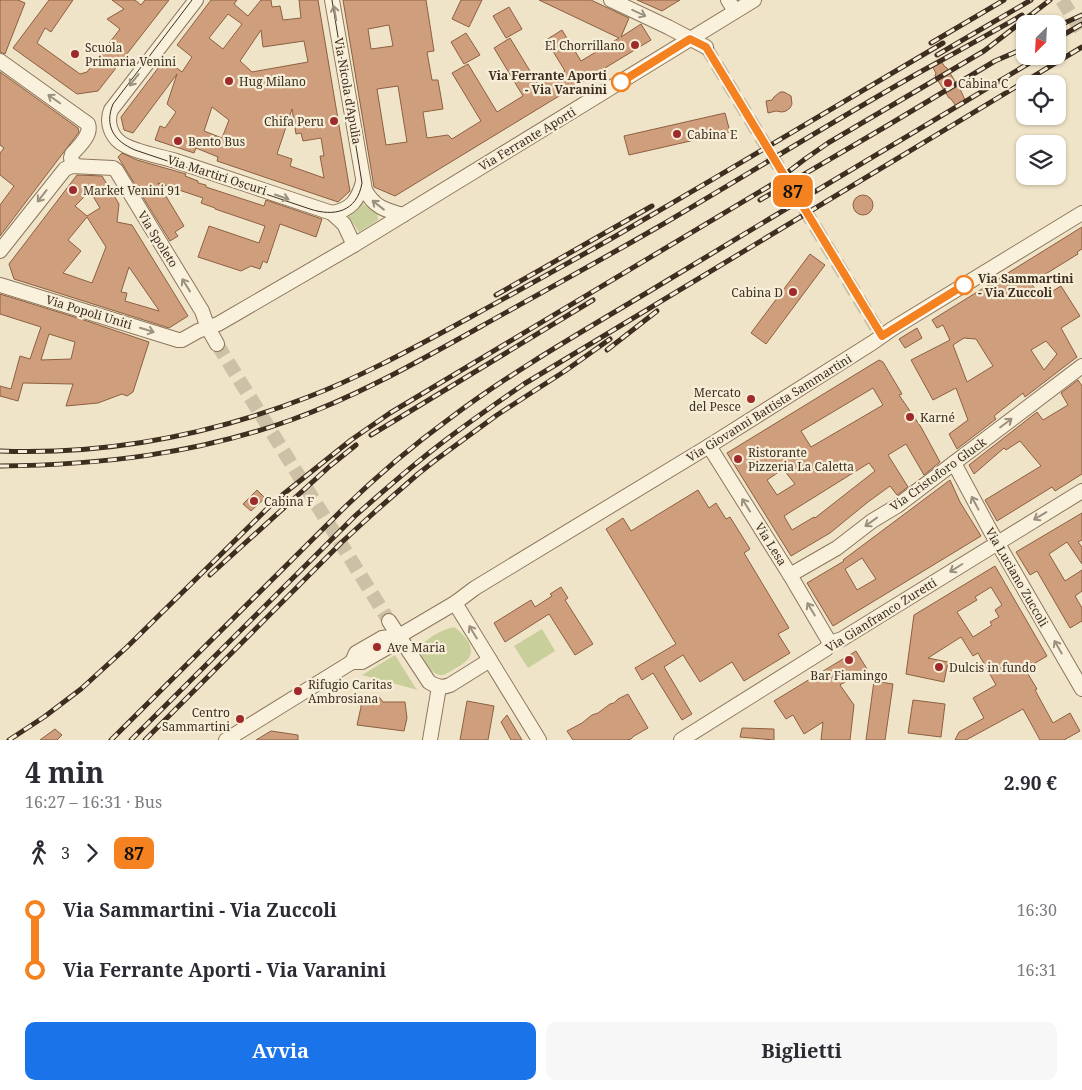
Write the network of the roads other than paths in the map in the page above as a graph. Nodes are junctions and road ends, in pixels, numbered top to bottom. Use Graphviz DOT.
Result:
graph roads {
  1 [pos="196,0"];
  2 [pos="332,0"];
  3 [pos="611,0"];
  4 [pos="754,0"];
  5 [pos="732,5"];
  6 [pos="690,39"];
  7 [pos="706,47"];
  8 [pos="0,61"];
  9 [pos="77,166"];
  10 [pos="363,182"];
  11 [pos="1082,213"];
  12 [pos="332,214"];
  13 [pos="403,215"];
  14 [pos="354,245"];
  15 [pos="0,251"];
  16 [pos="0,285"];
  17 [pos="208,328"];
  18 [pos="178,340"];
  19 [pos="217,344"];
  20 [pos="1082,366"];
  21 [pos="708,446"];
  22 [pos="954,463"];
  23 [pos="1082,491"];
  24 [pos="998,543"];
  25 [pos="790,576"];
  26 [pos="455,603"];
  27 [pos="389,621"];
  28 [pos="399,636"];
  29 [pos="830,643"];
  30 [pos="490,660"];
  31 [pos="439,687"];
  32 [pos="1082,689"];
  33 [pos="226,740"];
  34 [pos="430,740"];
  35 [pos="539,740"];
  36 [pos="681,740"];
  1 -- 12 [label="street, Via Martiri Oscuri, one-way"];
  10 -- 2 [label="street, Via Nicola d'Apulia, one-way"];
  3 -- 6 [label="street, one-way"];
  4 -- 5 [label="street, Via Ferrante Aporti"];
  5 -- 6 [label="street, Via Ferrante Aporti"];
  6 -- 7 [label="street"];
  6 -- 13 [label="street, Via Ferrante Aporti"];
  9 -- 8 [label="street, one-way"];
  9 -- 15 [label="street, one-way"];
  17 -- 9 [label="street, Via Spoleto, one-way"];
  10 -- 12 [label="street"];
  13 -- 10 [label="street, one-way"];
  11 -- 21 [label="street, Via Giovanni Battista Sammartini"];
  12 -- 14 [label="street"];
  13 -- 14 [label="street, Via Ferrante Aporti"];
  14 -- 17 [label="street, Via Ferrante Aporti"];
  16 -- 18 [label="street, Via Popoli Uniti, one-way"];
  17 -- 18 [label="street, Via Ferrante Aporti"];
  17 -- 19 [label="street, Via Spoleto"];
  22 -- 20 [label="street, Via Cristoforo Gluck, one-way"];
  25 -- 21 [label="street, Via Lesa, one-way"];
  21 -- 26 [label="street, Via Giovanni Battista Sammartini"];
  24 -- 22 [label="street, Via Luciano Zuccoli, one-way"];
  22 -- 25 [label="street, Via Cristoforo Gluck, one-way"];
  23 -- 24 [label="street, Via Gianfranco Zuretti, one-way"];
  24 -- 29 [label="street, Via Gianfranco Zuretti, one-way"];
  32 -- 24 [label="street, Via Luciano Zuccoli, one-way"];
  29 -- 25 [label="street, Via Lesa, one-way"];
  26 -- 28 [label="street, Via Giovanni Battista Sammartini"];
  30 -- 26 [label="street, one-way"];
  27 -- 28 [label="street"];
  28 -- 31 [label="street"];
  28 -- 33 [label="street"];
  29 -- 36 [label="street, Via Gianfranco Zuretti"];
  30 -- 31 [label="street"];
  30 -- 35 [label="street"];
  31 -- 34 [label="street"];
}
